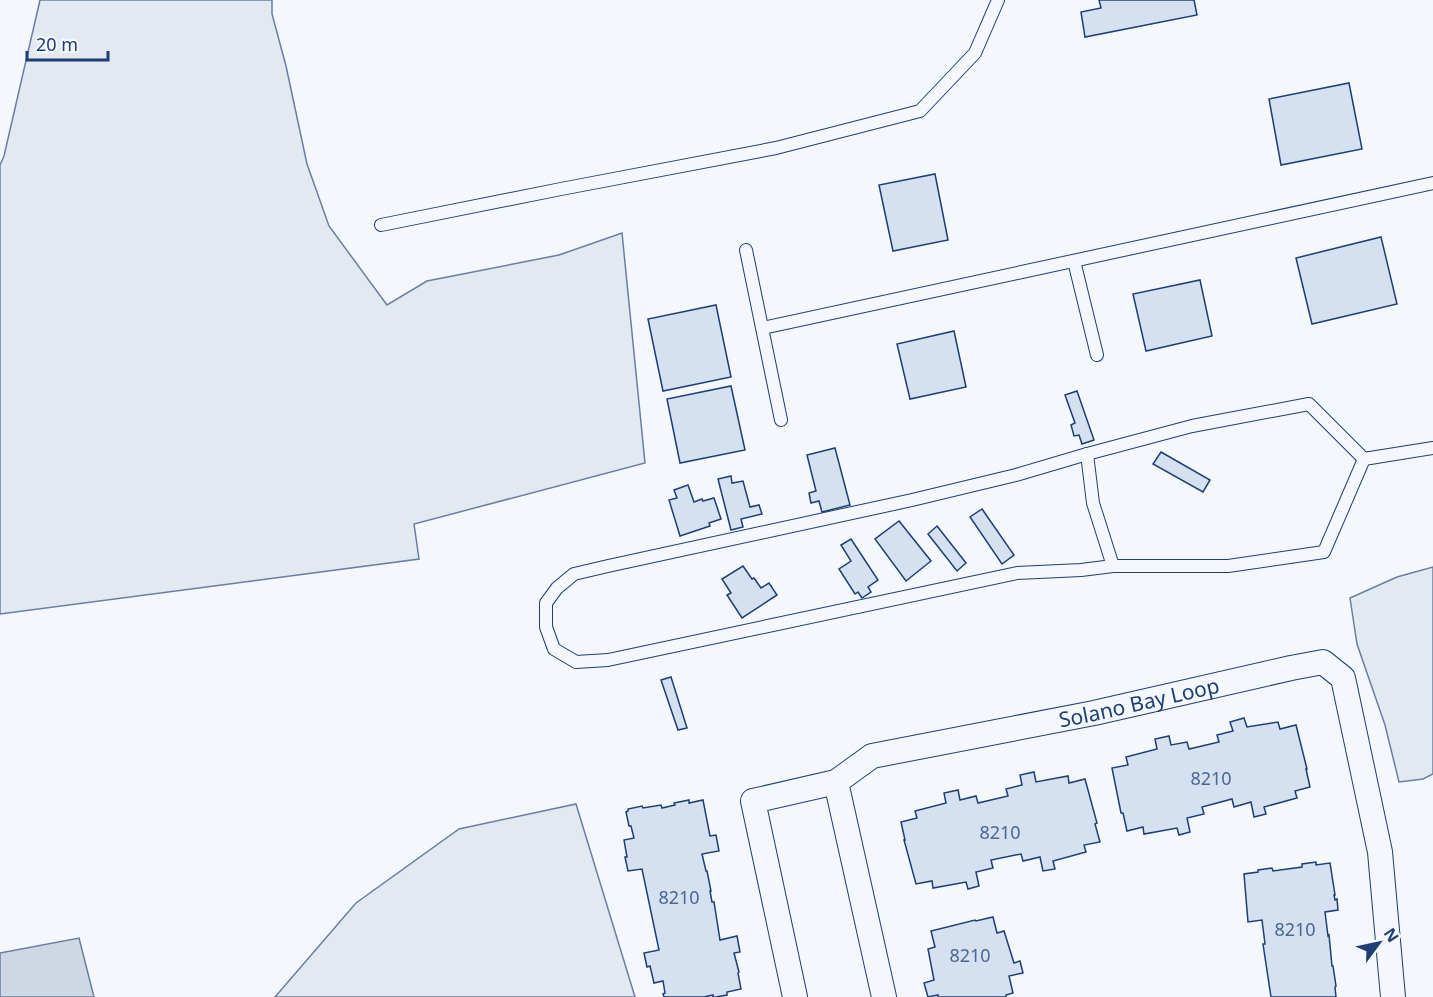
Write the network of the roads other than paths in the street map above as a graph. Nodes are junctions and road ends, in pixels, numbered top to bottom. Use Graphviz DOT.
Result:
graph roads {
  1 [pos="998,0"];
  2 [pos="1433,183"];
  3 [pos="381,225"];
  4 [pos="746,250"];
  5 [pos="1074,261"];
  6 [pos="763,328"];
  7 [pos="1097,355"];
  8 [pos="782,420"];
  9 [pos="1433,448"];
  10 [pos="1087,454"];
  11 [pos="1364,459"];
  12 [pos="1113,566"];
  13 [pos="836,782"];
  14 [pos="795,997"];
  15 [pos="885,997"];
  16 [pos="1393,997"];
  1 -- 3 [label="lane"];
  2 -- 5 [label="lane"];
  4 -- 6 [label="lane"];
  5 -- 6 [label="lane"];
  5 -- 7 [label="lane"];
  6 -- 8 [label="lane"];
  9 -- 11 [label="lane"];
  10 -- 11 [label="lane"];
  10 -- 12 [label="lane"];
  10 -- 12 [label="lane"];
  11 -- 12 [label="lane"];
  13 -- 14 [label="street"];
  13 -- 15 [label="street"];
  13 -- 16 [label="street, Solano Bay Loop"];
}
